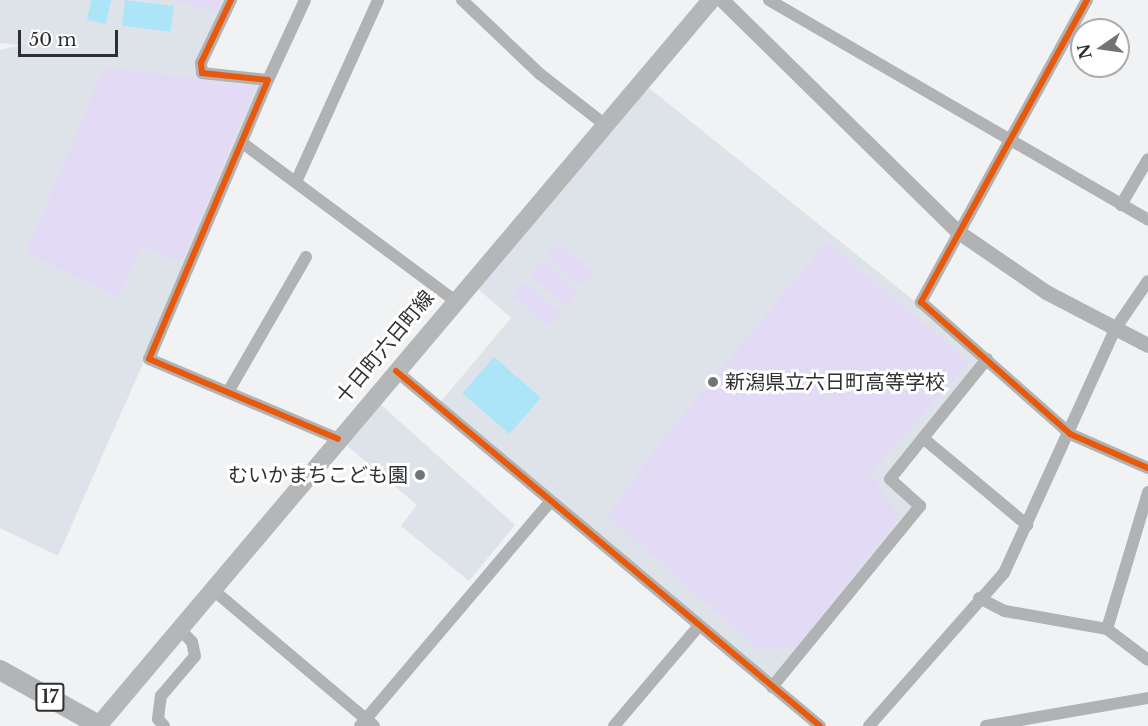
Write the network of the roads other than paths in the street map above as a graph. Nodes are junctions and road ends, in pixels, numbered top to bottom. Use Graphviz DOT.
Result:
graph roads {
  1 [pos="231,0"];
  2 [pos="304,0"];
  3 [pos="378,0"];
  4 [pos="462,0"];
  5 [pos="711,0"];
  6 [pos="722,0"];
  7 [pos="769,0"];
  8 [pos="1087,0"];
  9 [pos="268,81"];
  10 [pos="603,123"];
  11 [pos="1008,142"];
  12 [pos="244,144"];
  13 [pos="1148,159"];
  14 [pos="296,182"];
  15 [pos="1121,205"];
  16 [pos="1148,219"];
  17 [pos="957,231"];
  18 [pos="306,257"];
  19 [pos="1148,281"];
  20 [pos="454,300"];
  21 [pos="1115,329"];
  22 [pos="1148,345"];
  23 [pos="987,358"];
  24 [pos="396,371"];
  25 [pos="228,392"];
  26 [pos="1070,434"];
  27 [pos="923,438"];
  28 [pos="338,439"];
  29 [pos="1148,468"];
  30 [pos="1148,492"];
  31 [pos="550,502"];
  32 [pos="1027,525"];
  33 [pos="212,589"];
  34 [pos="980,598"];
  35 [pos="698,627"];
  36 [pos="179,628"];
  37 [pos="1107,629"];
  38 [pos="1148,660"];
  39 [pos="0,670"];
  40 [pos="772,687"];
  41 [pos="1148,698"];
  42 [pos="366,724"];
  43 [pos="99,726"];
  44 [pos="164,726"];
  45 [pos="614,726"];
  46 [pos="820,726"];
  47 [pos="869,726"];
  48 [pos="986,726"];
  1 -- 9 [label="street"];
  2 -- 9 [label="street"];
  3 -- 14 [label="street"];
  4 -- 10 [label="street"];
  5 -- 10 [label="main road, 十日町六日町線"];
  6 -- 17 [label="street"];
  7 -- 11 [label="street"];
  8 -- 11 [label="street"];
  9 -- 12 [label="street"];
  10 -- 20 [label="main road, 十日町六日町線"];
  11 -- 15 [label="street"];
  11 -- 17 [label="street"];
  12 -- 14 [label="street"];
  12 -- 25 [label="street"];
  13 -- 15 [label="street"];
  14 -- 20 [label="street"];
  15 -- 16 [label="street"];
  17 -- 21 [label="street"];
  17 -- 23 [label="street"];
  18 -- 25 [label="street"];
  19 -- 21 [label="street"];
  20 -- 24 [label="main road, 十日町六日町線"];
  21 -- 22 [label="street"];
  21 -- 26 [label="street"];
  23 -- 26 [label="street"];
  23 -- 27 [label="street"];
  24 -- 28 [label="main road, 十日町六日町線"];
  24 -- 31 [label="street"];
  25 -- 28 [label="street"];
  26 -- 29 [label="street"];
  26 -- 32 [label="street"];
  27 -- 32 [label="street"];
  27 -- 40 [label="street"];
  28 -- 33 [label="main road, 十日町六日町線"];
  30 -- 37 [label="street"];
  31 -- 35 [label="street"];
  31 -- 42 [label="street"];
  32 -- 34 [label="street"];
  33 -- 36 [label="main road, 十日町六日町線"];
  33 -- 42 [label="street"];
  34 -- 37 [label="street"];
  34 -- 47 [label="street"];
  35 -- 40 [label="street"];
  35 -- 45 [label="street"];
  36 -- 43 [label="main road, 十日町六日町線"];
  36 -- 44 [label="street"];
  37 -- 38 [label="street"];
  39 -- 43 [label="highway, 17"];
  40 -- 46 [label="street"];
  41 -- 48 [label="street"];
}
